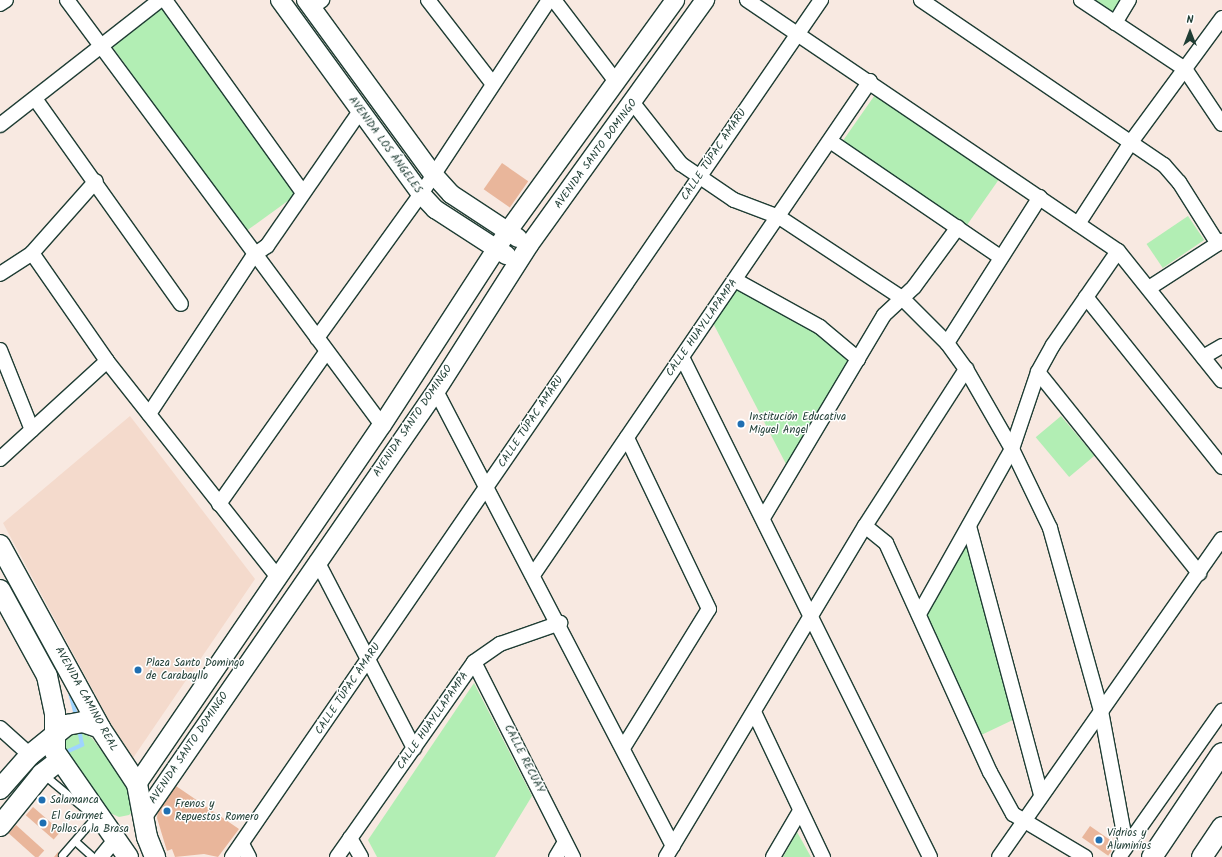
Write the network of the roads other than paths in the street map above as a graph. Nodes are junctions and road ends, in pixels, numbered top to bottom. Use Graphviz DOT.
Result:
graph roads {
  1 [pos="6,0"];
  2 [pos="67,0"];
  3 [pos="160,0"];
  4 [pos="165,0"];
  5 [pos="280,0"];
  6 [pos="428,0"];
  7 [pos="549,0"];
  8 [pos="554,0"];
  9 [pos="674,0"];
  10 [pos="705,0"];
  11 [pos="747,0"];
  12 [pos="821,0"];
  13 [pos="1081,0"];
  14 [pos="1129,0"];
  15 [pos="927,2"];
  16 [pos="313,3"];
  17 [pos="0,4"];
  18 [pos="1222,18"];
  19 [pos="1115,23"];
  20 [pos="798,34"];
  21 [pos="102,47"];
  22 [pos="1185,69"];
  23 [pos="870,81"];
  24 [pos="617,83"];
  25 [pos="493,84"];
  26 [pos="36,100"];
  27 [pos="633,103"];
  28 [pos="360,111"];
  29 [pos="1222,124"];
  30 [pos="0,125"];
  31 [pos="830,141"];
  32 [pos="1131,142"];
  33 [pos="433,174"];
  34 [pos="699,177"];
  35 [pos="96,181"];
  36 [pos="303,193"];
  37 [pos="421,194"];
  38 [pos="1040,197"];
  39 [pos="779,217"];
  40 [pos="1078,224"];
  41 [pos="958,227"];
  42 [pos="508,231"];
  43 [pos="1220,243"];
  44 [pos="529,245"];
  45 [pos="496,249"];
  46 [pos="1118,251"];
  47 [pos="32,253"];
  48 [pos="254,255"];
  49 [pos="1000,257"];
  50 [pos="517,262"];
  51 [pos="0,274"];
  52 [pos="735,280"];
  53 [pos="1149,288"];
  54 [pos="1086,297"];
  55 [pos="902,298"];
  56 [pos="181,304"];
  57 [pos="317,338"];
  58 [pos="947,343"];
  59 [pos="1222,346"];
  60 [pos="0,350"];
  61 [pos="327,352"];
  62 [pos="682,357"];
  63 [pos="1203,357"];
  64 [pos="858,359"];
  65 [pos="107,360"];
  66 [pos="966,369"];
  67 [pos="1038,372"];
  68 [pos="1222,381"];
  69 [pos="436,391"];
  70 [pos="149,414"];
  71 [pos="382,425"];
  72 [pos="32,430"];
  73 [pos="627,438"];
  74 [pos="1012,449"];
  75 [pos="0,459"];
  76 [pos="1222,467"];
  77 [pos="487,486"];
  78 [pos="219,504"];
  79 [pos="763,518"];
  80 [pos="865,526"];
  81 [pos="969,526"];
  82 [pos="1222,539"];
  83 [pos="0,545"];
  84 [pos="317,561"];
  85 [pos="1199,573"];
  86 [pos="276,575"];
  87 [pos="533,575"];
  88 [pos="0,590"];
  89 [pos="811,614"];
  90 [pos="919,614"];
  91 [pos="560,623"];
  92 [pos="370,658"];
  93 [pos="474,662"];
  94 [pos="1222,710"];
  95 [pos="1101,711"];
  96 [pos="754,712"];
  97 [pos="0,728"];
  98 [pos="100,728"];
  99 [pos="53,736"];
  100 [pos="414,748"];
  101 [pos="623,748"];
  102 [pos="1222,754"];
  103 [pos="30,755"];
  104 [pos="60,760"];
  105 [pos="42,774"];
  106 [pos="137,784"];
  107 [pos="0,789"];
  108 [pos="1041,794"];
  109 [pos="800,812"];
  110 [pos="144,815"];
  111 [pos="1024,820"];
  112 [pos="0,826"];
  113 [pos="106,826"];
  114 [pos="1222,827"];
  115 [pos="350,838"];
  116 [pos="75,841"];
  117 [pos="565,842"];
  118 [pos="242,844"];
  119 [pos="1126,845"];
  120 [pos="670,851"];
  121 [pos="62,855"];
  122 [pos="93,857"];
  123 [pos="101,857"];
  124 [pos="114,857"];
  125 [pos="128,857"];
  126 [pos="155,857"];
  127 [pos="232,857"];
  128 [pos="249,857"];
  129 [pos="337,857"];
  130 [pos="360,857"];
  131 [pos="556,857"];
  132 [pos="573,857"];
  133 [pos="773,857"];
  134 [pos="823,857"];
  135 [pos="930,857"];
  136 [pos="999,857"];
  137 [pos="1085,857"];
  138 [pos="1119,857"];
  139 [pos="1152,857"];
  140 [pos="1202,857"];
  1 -- 17 [label="street"];
  2 -- 21 [label="street"];
  3 -- 21 [label="street"];
  4 -- 36 [label="street"];
  5 -- 28 [label="street, AVENIDA LOS ÁNGELES"];
  6 -- 25 [label="street"];
  7 -- 25 [label="street"];
  8 -- 24 [label="street"];
  9 -- 24 [label="street"];
  10 -- 27 [label="street, AVENIDA SANTO DOMINGO"];
  11 -- 20 [label="street"];
  12 -- 20 [label="street, CALLE TÚPAC AMARU"];
  13 -- 19 [label="street"];
  14 -- 19 [label="street"];
  15 -- 32 [label="street"];
  16 -- 33 [label="street, AVENIDA LOS ÁNGELES"];
  18 -- 22 [label="street"];
  19 -- 22 [label="street"];
  20 -- 23 [label="street"];
  20 -- 34 [label="street, CALLE TÚPAC AMARU"];
  21 -- 26 [label="street"];
  21 -- 48 [label="street"];
  22 -- 29 [label="street"];
  22 -- 32 [label="street"];
  23 -- 31 [label="street, CALLE HUAYLLAPAMPA"];
  23 -- 38 [label="street"];
  24 -- 42 [label="street"];
  25 -- 33 [label="street"];
  26 -- 30 [label="street"];
  26 -- 35 [label="street"];
  27 -- 34 [label="street"];
  27 -- 44 [label="street, AVENIDA SANTO DOMINGO"];
  28 -- 36 [label="street"];
  28 -- 37 [label="street, AVENIDA LOS ÁNGELES"];
  31 -- 39 [label="street, CALLE HUAYLLAPAMPA"];
  31 -- 41 [label="street"];
  32 -- 40 [label="street"];
  32 -- 43 [label="street"];
  33 -- 37 [label="street"];
  33 -- 42 [label="street, AVENIDA LOS ÁNGELES"];
  34 -- 39 [label="street"];
  34 -- 77 [label="street, CALLE TÚPAC AMARU"];
  35 -- 47 [label="street"];
  35 -- 56 [label="street"];
  36 -- 48 [label="street"];
  37 -- 45 [label="street, AVENIDA LOS ÁNGELES"];
  37 -- 57 [label="street"];
  38 -- 40 [label="street"];
  38 -- 49 [label="street"];
  39 -- 52 [label="street, CALLE HUAYLLAPAMPA"];
  39 -- 55 [label="street"];
  40 -- 46 [label="street"];
  41 -- 49 [label="street"];
  41 -- 55 [label="street"];
  42 -- 44 [label="street, AVENIDA LOS ÁNGELES"];
  42 -- 45 [label="street"];
  43 -- 53 [label="street"];
  44 -- 50 [label="street, AVENIDA SANTO DOMINGO"];
  45 -- 50 [label="street, AVENIDA LOS ÁNGELES"];
  45 -- 71 [label="street"];
  46 -- 53 [label="street"];
  46 -- 54 [label="street"];
  47 -- 51 [label="street"];
  47 -- 65 [label="street"];
  48 -- 57 [label="street"];
  48 -- 70 [label="street"];
  49 -- 58 [label="street"];
  50 -- 69 [label="street, AVENIDA SANTO DOMINGO"];
  52 -- 62 [label="street, CALLE HUAYLLAPAMPA"];
  52 -- 64 [label="street"];
  53 -- 63 [label="street"];
  54 -- 67 [label="street"];
  54 -- 76 [label="street"];
  55 -- 58 [label="street"];
  55 -- 64 [label="street"];
  57 -- 61 [label="street"];
  58 -- 66 [label="street"];
  59 -- 63 [label="street"];
  60 -- 72 [label="street"];
  61 -- 71 [label="street"];
  61 -- 78 [label="street"];
  62 -- 73 [label="street, CALLE HUAYLLAPAMPA"];
  62 -- 79 [label="street"];
  63 -- 68 [label="street"];
  64 -- 79 [label="street"];
  65 -- 70 [label="street"];
  65 -- 72 [label="street"];
  66 -- 74 [label="street"];
  66 -- 80 [label="street"];
  67 -- 74 [label="street"];
  67 -- 85 [label="street"];
  69 -- 77 [label="street"];
  69 -- 84 [label="street, AVENIDA SANTO DOMINGO"];
  70 -- 78 [label="street"];
  71 -- 86 [label="street"];
  72 -- 75 [label="street"];
  73 -- 87 [label="street, CALLE HUAYLLAPAMPA"];
  73 -- 101 [label="street"];
  74 -- 81 [label="street"];
  74 -- 95 [label="street"];
  77 -- 87 [label="street"];
  77 -- 92 [label="street, CALLE TÚPAC AMARU"];
  78 -- 86 [label="street"];
  79 -- 89 [label="street"];
  80 -- 89 [label="street"];
  80 -- 90 [label="street"];
  81 -- 90 [label="street"];
  81 -- 108 [label="street"];
  82 -- 85 [label="street"];
  83 -- 98 [label="main road, AVENIDA CAMINO REAL"];
  84 -- 92 [label="street"];
  84 -- 110 [label="street, AVENIDA SANTO DOMINGO"];
  85 -- 95 [label="street"];
  86 -- 106 [label="street"];
  87 -- 91 [label="street"];
  88 -- 99 [label="main road, AVENIDA CAMINO REAL"];
  89 -- 96 [label="street"];
  89 -- 135 [label="street"];
  90 -- 111 [label="street"];
  91 -- 93 [label="street, CALLE HUAYLLAPAMPA"];
  91 -- 101 [label="street"];
  92 -- 100 [label="street"];
  92 -- 118 [label="street, CALLE TÚPAC AMARU"];
  93 -- 100 [label="street, CALLE HUAYLLAPAMPA"];
  93 -- 117 [label="street, CALLE RECUAY"];
  94 -- 119 [label="street"];
  95 -- 108 [label="street"];
  95 -- 119 [label="street"];
  96 -- 109 [label="street"];
  96 -- 120 [label="street"];
  97 -- 103 [label="street"];
  98 -- 99 [label="main road"];
  98 -- 106 [label="main road, AVENIDA CAMINO REAL"];
  99 -- 103 [label="main road"];
  99 -- 104 [label="main road, AVENIDA CAMINO REAL"];
  100 -- 115 [label="street, CALLE HUAYLLAPAMPA"];
  101 -- 120 [label="street"];
  102 -- 139 [label="main road"];
  103 -- 107 [label="main road"];
  104 -- 105 [label="main road"];
  104 -- 113 [label="main road, AVENIDA CAMINO REAL"];
  105 -- 112 [label="main road"];
  105 -- 113 [label="lane"];
  106 -- 110 [label="main road, AVENIDA CAMINO REAL"];
  108 -- 111 [label="street"];
  109 -- 133 [label="street"];
  109 -- 134 [label="street"];
  110 -- 113 [label="main road, AVENIDA SANTO DOMINGO"];
  110 -- 126 [label="main road, AVENIDA CAMINO REAL"];
  111 -- 136 [label="street"];
  111 -- 137 [label="street"];
  113 -- 116 [label="lane"];
  113 -- 123 [label="street"];
  113 -- 124 [label="street"];
  113 -- 125 [label="main road, AVENIDA CAMINO REAL"];
  114 -- 140 [label="main road"];
  115 -- 129 [label="street, CALLE HUAYLLAPAMPA"];
  115 -- 130 [label="street"];
  116 -- 121 [label="lane"];
  116 -- 122 [label="lane"];
  117 -- 131 [label="street"];
  117 -- 132 [label="street, CALLE RECUAY"];
  118 -- 127 [label="street, CALLE TÚPAC AMARU"];
  118 -- 128 [label="street"];
  119 -- 138 [label="street"];
}
